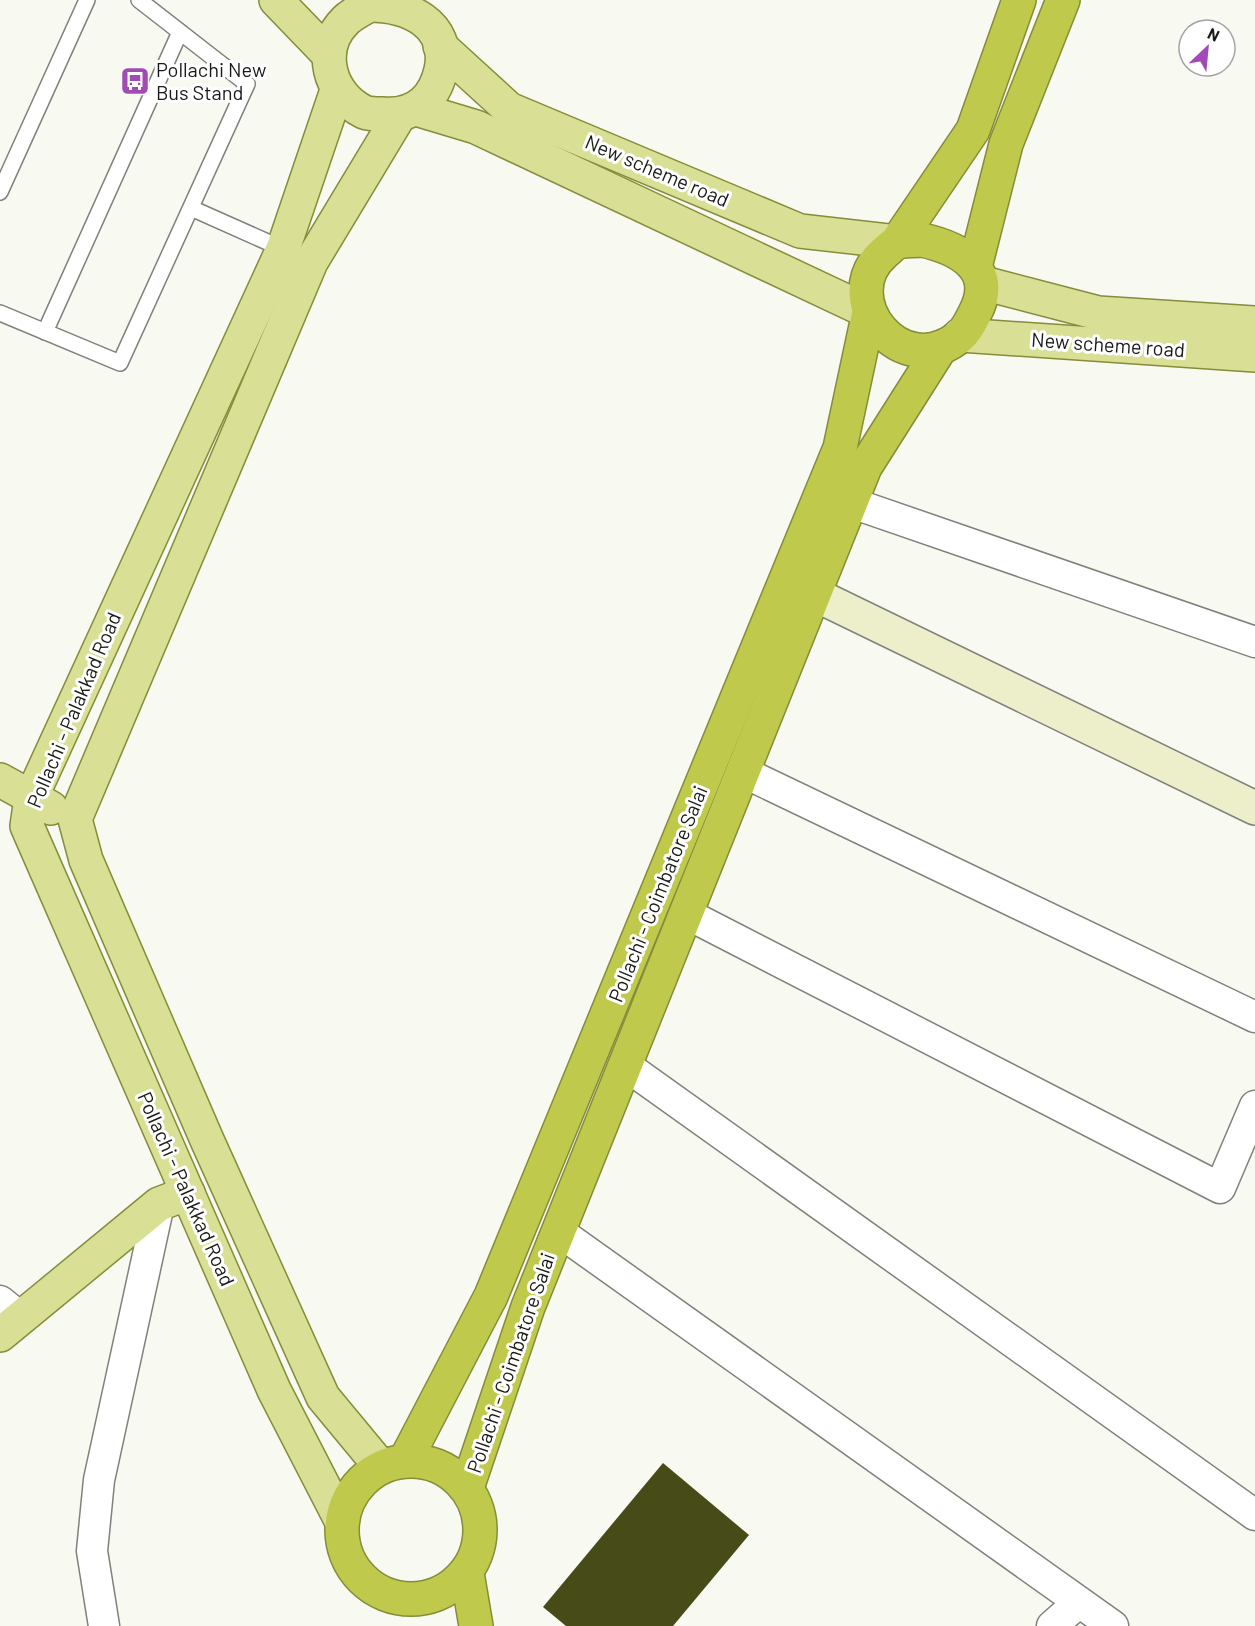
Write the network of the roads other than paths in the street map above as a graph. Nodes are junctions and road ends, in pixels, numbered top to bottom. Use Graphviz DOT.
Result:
graph roads {
  1 [pos="87,0"];
  2 [pos="138,0"];
  3 [pos="276,0"];
  4 [pos="1019,0"];
  5 [pos="1063,0"];
  6 [pos="394,4"];
  7 [pos="180,32"];
  8 [pos="440,46"];
  9 [pos="329,55"];
  10 [pos="337,90"];
  11 [pos="408,112"];
  12 [pos="0,192"];
  13 [pos="191,208"];
  14 [pos="897,242"];
  15 [pos="283,249"];
  16 [pos="979,275"];
  17 [pos="869,312"];
  18 [pos="0,313"];
  19 [pos="1255,323"];
  20 [pos="45,332"];
  21 [pos="951,341"];
  22 [pos="1255,355"];
  23 [pos="852,503"];
  24 [pos="816,595"];
  25 [pos="1255,642"];
  26 [pos="743,772"];
  27 [pos="0,780"];
  28 [pos="31,798"];
  29 [pos="1255,808"];
  30 [pos="75,819"];
  31 [pos="685,913"];
  32 [pos="1255,1017"];
  33 [pos="626,1065"];
  34 [pos="1255,1106"];
  35 [pos="174,1199"];
  36 [pos="558,1231"];
  37 [pos="7,1318"];
  38 [pos="393,1464"];
  39 [pos="467,1488"];
  40 [pos="1255,1515"];
  41 [pos="342,1522"];
  42 [pos="467,1573"];
  43 [pos="386,1594"];
  44 [pos="1078,1603"];
  45 [pos="104,1626"];
  46 [pos="400,1626"];
  47 [pos="476,1626"];
  48 [pos="1052,1626"];
  49 [pos="1113,1626"];
  1 -- 12 [label="lane"];
  2 -- 7 [label="lane"];
  3 -- 9 [label="main road"];
  4 -- 14 [label="highway, Pollachi - Coimbatore Salai"];
  5 -- 16 [label="highway, Pollachi - Coimbatore Salai"];
  6 -- 8 [label="main road"];
  6 -- 9 [label="main road"];
  7 -- 13 [label="lane"];
  7 -- 20 [label="lane"];
  8 -- 11 [label="main road"];
  8 -- 14 [label="main road, New scheme road"];
  9 -- 10 [label="main road"];
  10 -- 11 [label="main road"];
  10 -- 15 [label="main road, Pollachi - Palakkad Road"];
  11 -- 17 [label="main road, New scheme road"];
  11 -- 30 [label="main road"];
  13 -- 15 [label="lane"];
  13 -- 20 [label="lane"];
  14 -- 16 [label="highway"];
  14 -- 17 [label="highway, Pollachi - Coimbatore Salai"];
  15 -- 28 [label="main road, Pollachi - Palakkad Road"];
  16 -- 19 [label="main road, New scheme road"];
  16 -- 21 [label="highway, Pollachi - Coimbatore Salai"];
  17 -- 21 [label="highway"];
  17 -- 38 [label="highway, Pollachi - Coimbatore Salai"];
  18 -- 20 [label="lane"];
  21 -- 22 [label="main road, New scheme road"];
  21 -- 23 [label="highway, Pollachi - Coimbatore Salai"];
  23 -- 24 [label="highway, Pollachi - Coimbatore Salai"];
  23 -- 25 [label="street"];
  24 -- 26 [label="highway, Pollachi - Coimbatore Salai"];
  24 -- 29 [label="street"];
  26 -- 31 [label="highway, Pollachi - Coimbatore Salai"];
  26 -- 32 [label="street"];
  27 -- 28 [label="main road"];
  28 -- 30 [label="main road"];
  28 -- 35 [label="main road, Pollachi - Palakkad Road"];
  30 -- 38 [label="main road"];
  31 -- 33 [label="highway, Pollachi - Coimbatore Salai"];
  31 -- 34 [label="street"];
  33 -- 36 [label="highway, Pollachi - Coimbatore Salai"];
  33 -- 40 [label="street"];
  35 -- 37 [label="main road"];
  35 -- 41 [label="main road, Pollachi - Palakkad Road"];
  35 -- 45 [label="street"];
  36 -- 39 [label="highway, Pollachi - Coimbatore Salai"];
  36 -- 44 [label="street"];
  38 -- 39 [label="highway, Pollachi - Coimbatore Salai"];
  38 -- 41 [label="highway, Pollachi - Coimbatore Salai"];
  39 -- 42 [label="highway, Pollachi - Coimbatore Salai"];
  41 -- 43 [label="highway, Pollachi - Coimbatore Salai"];
  42 -- 43 [label="highway, Pollachi - Coimbatore Salai"];
  42 -- 47 [label="highway"];
  43 -- 46 [label="highway"];
  44 -- 48 [label="street"];
  44 -- 49 [label="street"];
}
